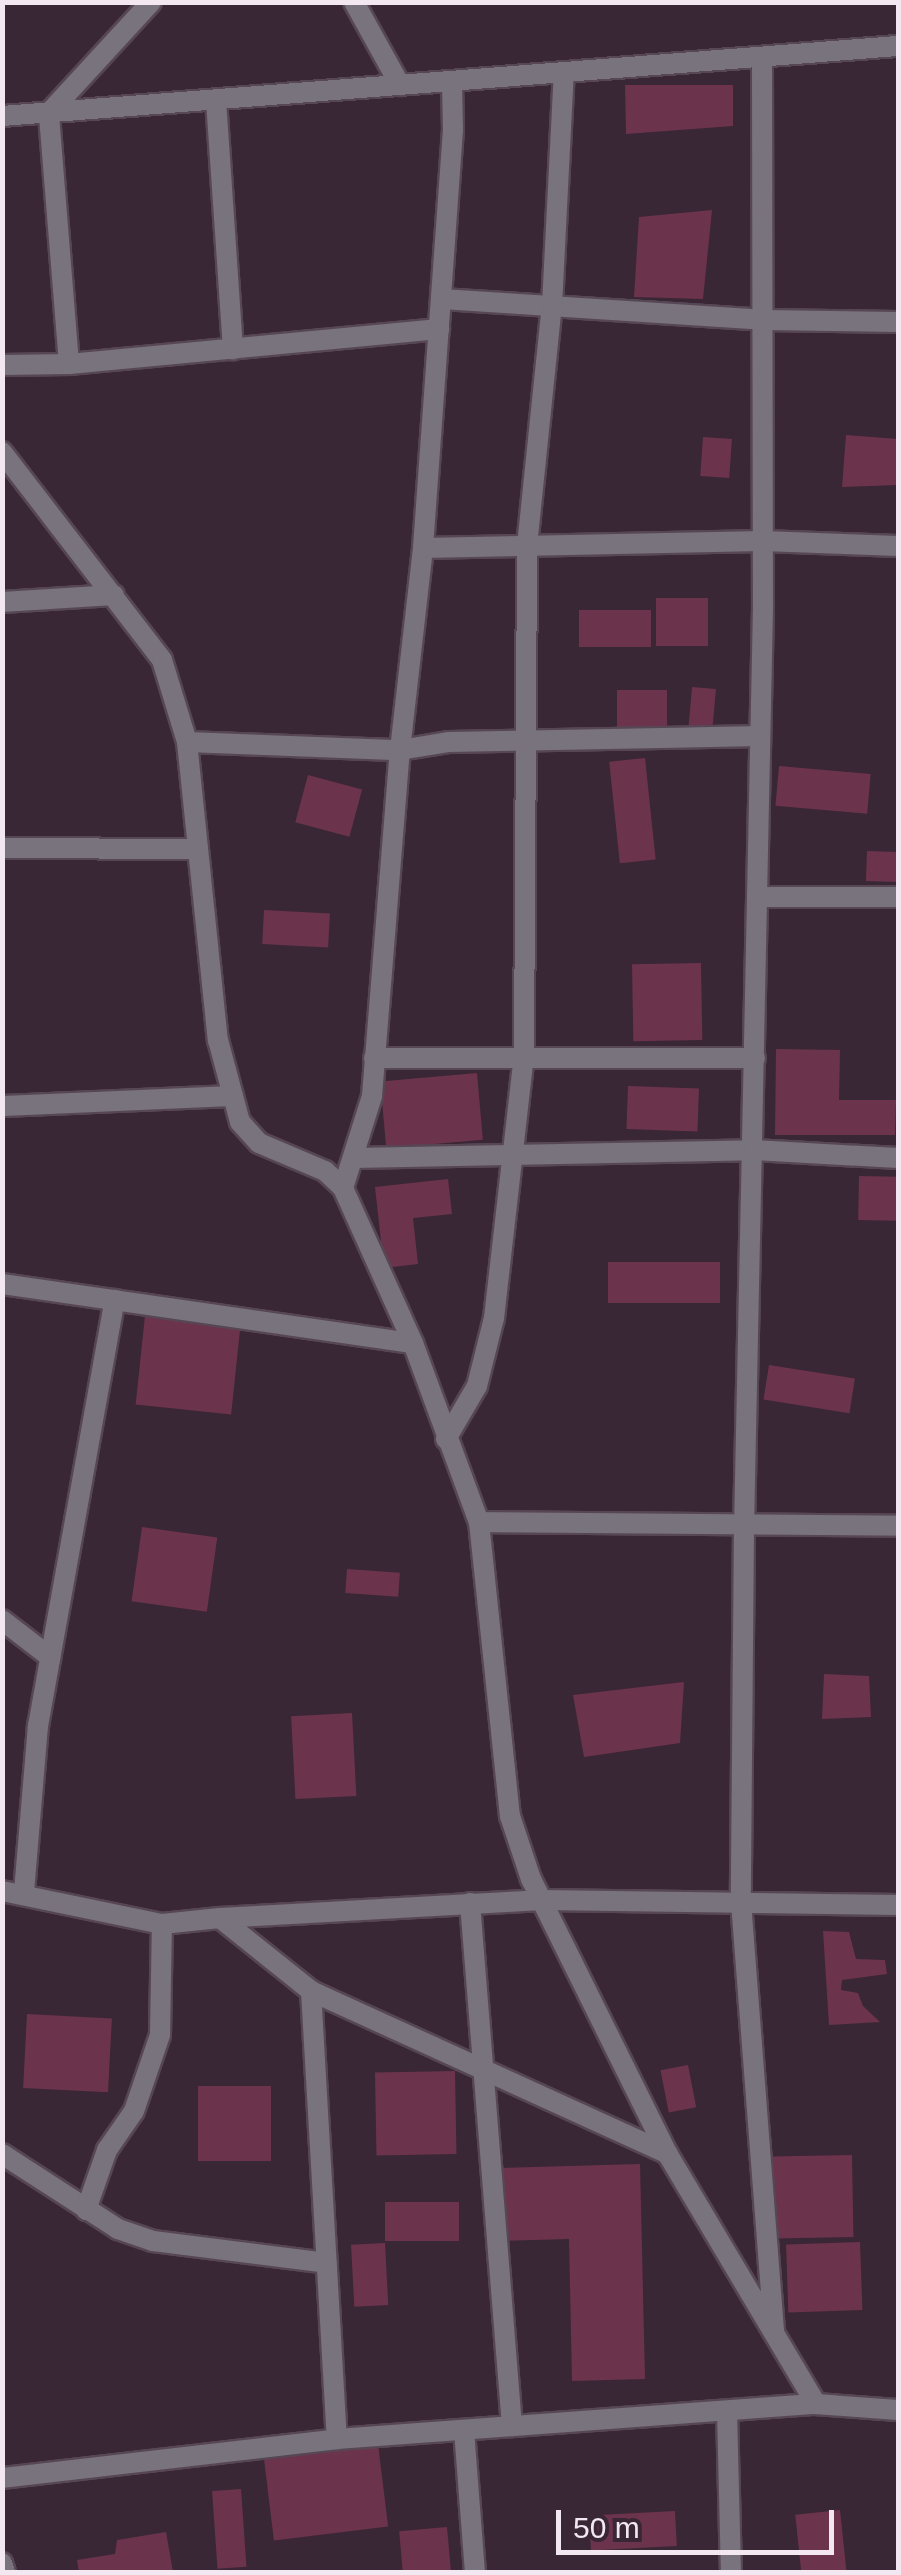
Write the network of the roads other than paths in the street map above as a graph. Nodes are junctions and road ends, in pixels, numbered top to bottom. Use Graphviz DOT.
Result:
graph roads {
  1 [pos="151,2"];
  2 [pos="354,2"];
  3 [pos="898,46"];
  4 [pos="762,58"];
  5 [pos="564,72"];
  6 [pos="452,81"];
  7 [pos="400,85"];
  8 [pos="216,100"];
  9 [pos="49,113"];
  10 [pos="2,116"];
  11 [pos="442,299"];
  12 [pos="552,306"];
  13 [pos="766,320"];
  14 [pos="898,322"];
  15 [pos="439,329"];
  16 [pos="233,348"];
  17 [pos="69,364"];
  18 [pos="2,365"];
  19 [pos="2,452"];
  20 [pos="763,541"];
  21 [pos="528,546"];
  22 [pos="898,546"];
  23 [pos="424,548"];
  24 [pos="114,595"];
  25 [pos="2,602"];
  26 [pos="760,736"];
  27 [pos="187,742"];
  28 [pos="526,742"];
  29 [pos="400,750"];
  30 [pos="2,848"];
  31 [pos="198,849"];
  32 [pos="898,897"];
  33 [pos="758,898"];
  34 [pos="524,1056"];
  35 [pos="374,1058"];
  36 [pos="756,1058"];
  37 [pos="234,1096"];
  38 [pos="2,1106"];
  39 [pos="754,1150"];
  40 [pos="354,1158"];
  41 [pos="514,1158"];
  42 [pos="898,1158"];
  43 [pos="343,1188"];
  44 [pos="2,1284"];
  45 [pos="115,1300"];
  46 [pos="413,1343"];
  47 [pos="446,1439"];
  48 [pos="478,1522"];
  49 [pos="898,1526"];
  50 [pos="744,1527"];
  51 [pos="2,1620"];
  52 [pos="50,1657"];
  53 [pos="2,1890"];
  54 [pos="24,1892"];
  55 [pos="542,1900"];
  56 [pos="742,1902"];
  57 [pos="470,1903"];
  58 [pos="898,1905"];
  59 [pos="220,1918"];
  60 [pos="162,1924"];
  61 [pos="311,1990"];
  62 [pos="484,2069"];
  63 [pos="668,2153"];
  64 [pos="2,2154"];
  65 [pos="86,2210"];
  66 [pos="327,2264"];
  67 [pos="774,2333"];
  68 [pos="816,2404"];
  69 [pos="898,2410"];
  70 [pos="727,2411"];
  71 [pos="512,2426"];
  72 [pos="464,2430"];
  73 [pos="338,2439"];
  74 [pos="2,2478"];
  75 [pos="2,2563"];
  76 [pos="5,2572"];
  77 [pos="474,2572"];
  78 [pos="730,2572"];
  1 -- 9 [label="street"];
  2 -- 7 [label="street"];
  3 -- 4 [label="street"];
  4 -- 5 [label="street"];
  4 -- 13 [label="street"];
  5 -- 6 [label="street"];
  5 -- 12 [label="street"];
  6 -- 7 [label="street"];
  6 -- 11 [label="street"];
  7 -- 8 [label="street"];
  8 -- 9 [label="street"];
  8 -- 16 [label="street"];
  9 -- 10 [label="street"];
  9 -- 17 [label="street"];
  11 -- 12 [label="street"];
  11 -- 15 [label="street"];
  12 -- 13 [label="street"];
  12 -- 21 [label="street"];
  13 -- 14 [label="street"];
  13 -- 20 [label="street"];
  15 -- 16 [label="street"];
  15 -- 23 [label="street"];
  16 -- 17 [label="street"];
  17 -- 18 [label="street"];
  19 -- 24 [label="street"];
  20 -- 21 [label="street"];
  20 -- 22 [label="street"];
  20 -- 26 [label="street"];
  21 -- 23 [label="street"];
  21 -- 28 [label="street"];
  23 -- 29 [label="street"];
  24 -- 25 [label="street"];
  24 -- 27 [label="street"];
  26 -- 28 [label="street"];
  26 -- 33 [label="street"];
  27 -- 29 [label="street"];
  27 -- 31 [label="street"];
  28 -- 29 [label="street"];
  28 -- 34 [label="street"];
  29 -- 35 [label="street"];
  30 -- 31 [label="street"];
  31 -- 37 [label="street"];
  32 -- 33 [label="street"];
  33 -- 36 [label="street"];
  34 -- 35 [label="street"];
  34 -- 36 [label="street"];
  34 -- 41 [label="street"];
  35 -- 40 [label="street"];
  36 -- 39 [label="street"];
  37 -- 38 [label="street"];
  37 -- 43 [label="street"];
  39 -- 41 [label="street"];
  39 -- 42 [label="street"];
  39 -- 50 [label="street"];
  40 -- 41 [label="street"];
  40 -- 43 [label="street"];
  41 -- 47 [label="street"];
  43 -- 46 [label="street"];
  44 -- 45 [label="street"];
  45 -- 46 [label="street"];
  45 -- 52 [label="street"];
  46 -- 47 [label="street"];
  47 -- 48 [label="street"];
  48 -- 50 [label="street"];
  48 -- 55 [label="street"];
  49 -- 50 [label="street"];
  50 -- 56 [label="street"];
  51 -- 52 [label="street"];
  52 -- 54 [label="street"];
  53 -- 54 [label="street"];
  54 -- 60 [label="street"];
  55 -- 56 [label="street"];
  55 -- 57 [label="street"];
  55 -- 63 [label="street"];
  56 -- 58 [label="street"];
  56 -- 67 [label="street"];
  57 -- 59 [label="street"];
  57 -- 62 [label="street"];
  59 -- 60 [label="street"];
  59 -- 61 [label="street"];
  60 -- 65 [label="street"];
  61 -- 62 [label="street"];
  61 -- 66 [label="street"];
  62 -- 63 [label="street"];
  62 -- 71 [label="street"];
  63 -- 67 [label="street"];
  64 -- 65 [label="street"];
  65 -- 66 [label="street"];
  66 -- 73 [label="street"];
  67 -- 68 [label="street"];
  68 -- 69 [label="street"];
  68 -- 70 [label="street"];
  70 -- 71 [label="street"];
  70 -- 78 [label="street"];
  71 -- 72 [label="street"];
  72 -- 73 [label="street"];
  72 -- 77 [label="street"];
  73 -- 74 [label="street"];
  75 -- 76 [label="street"];
}
